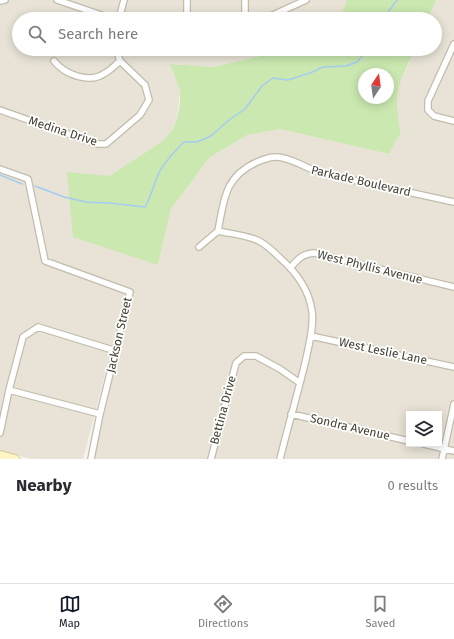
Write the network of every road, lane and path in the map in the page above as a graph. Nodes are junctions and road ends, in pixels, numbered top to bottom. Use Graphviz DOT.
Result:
graph roads {
  1 [pos="5,0"];
  2 [pos="57,0"];
  3 [pos="124,0"];
  4 [pos="187,0"];
  5 [pos="245,0"];
  6 [pos="306,0"];
  7 [pos="0,1"];
  8 [pos="92,12"];
  9 [pos="120,12"];
  10 [pos="187,12"];
  11 [pos="245,12"];
  12 [pos="279,12"];
  13 [pos="454,44"];
  14 [pos="118,56"];
  15 [pos="120,61"];
  16 [pos="54,62"];
  17 [pos="0,110"];
  18 [pos="454,121"];
  19 [pos="0,169"];
  20 [pos="454,202"];
  21 [pos="218,231"];
  22 [pos="199,247"];
  23 [pos="291,268"];
  24 [pos="454,288"];
  25 [pos="311,336"];
  26 [pos="116,350"];
  27 [pos="454,367"];
  28 [pos="300,382"];
  29 [pos="9,390"];
  30 [pos="454,404"];
  31 [pos="100,414"];
  32 [pos="291,414"];
  33 [pos="0,432"];
  34 [pos="406,440"];
  35 [pos="436,447"];
  36 [pos="444,449"];
  37 [pos="454,451"];
  38 [pos="0,455"];
  39 [pos="15,459"];
  40 [pos="91,459"];
  41 [pos="211,459"];
  42 [pos="280,459"];
  43 [pos="442,459"];
  1 -- 7 [label="street"];
  2 -- 8 [label="street"];
  3 -- 9 [label="street"];
  4 -- 10 [label="street"];
  5 -- 11 [label="street"];
  6 -- 12 [label="street"];
  13 -- 18 [label="street"];
  14 -- 15 [label="street"];
  15 -- 16 [label="street"];
  15 -- 17 [label="street, Medina Drive"];
  19 -- 26 [label="street, Jackson Street"];
  20 -- 21 [label="street, Parkade Boulevard"];
  21 -- 22 [label="street"];
  21 -- 23 [label="street"];
  23 -- 24 [label="street, West Phyllis Avenue"];
  23 -- 25 [label="street"];
  25 -- 27 [label="street, West Leslie Lane"];
  25 -- 28 [label="street"];
  26 -- 29 [label="street"];
  26 -- 31 [label="street, Jackson Street"];
  28 -- 32 [label="street"];
  28 -- 41 [label="street, Bettina Drive"];
  29 -- 31 [label="street"];
  29 -- 33 [label="street"];
  30 -- 36 [label="street"];
  31 -- 40 [label="street, Jackson Street"];
  32 -- 34 [label="street, Sondra Avenue"];
  32 -- 42 [label="street"];
  35 -- 36 [label="street"];
  36 -- 37 [label="street"];
  36 -- 43 [label="street"];
  38 -- 39 [label="street"];
}
